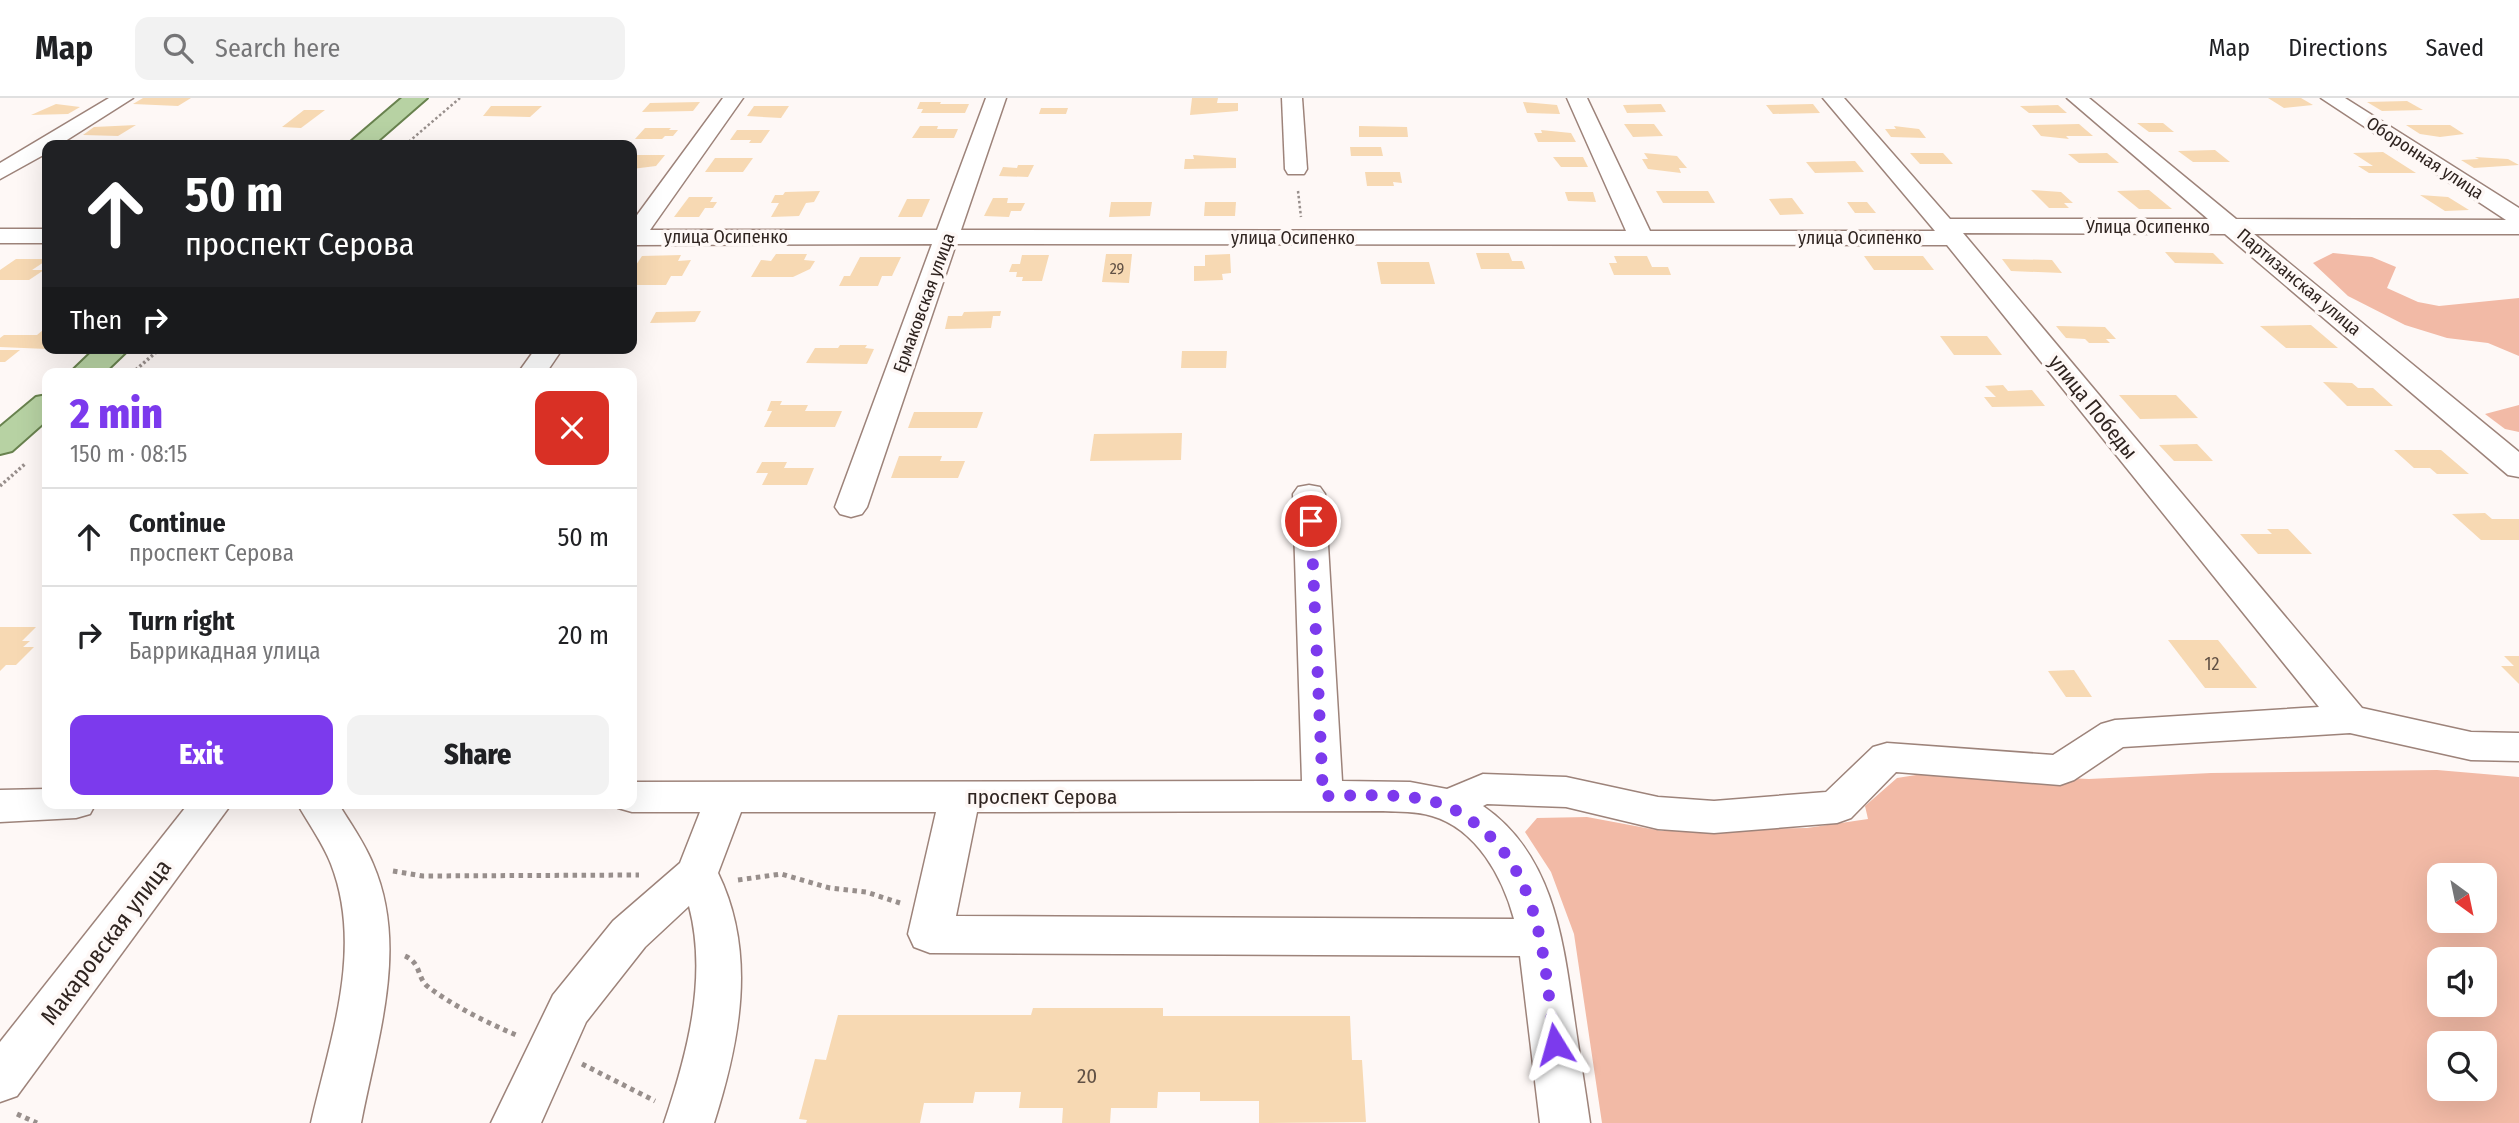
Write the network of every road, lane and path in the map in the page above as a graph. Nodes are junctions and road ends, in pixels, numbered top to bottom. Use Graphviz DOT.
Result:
graph roads {
  1 [pos="123,98"];
  2 [pos="416,98"];
  3 [pos="460,98"];
  4 [pos="733,98"];
  5 [pos="996,98"];
  6 [pos="1292,98"];
  7 [pos="1577,98"];
  8 [pos="1833,98"];
  9 [pos="2077,98"];
  10 [pos="2331,98"];
  11 [pos="53,140"];
  12 [pos="365,140"];
  13 [pos="411,140"];
  14 [pos="42,147"];
  15 [pos="1296,169"];
  16 [pos="0,172"];
  17 [pos="2519,218"];
  18 [pos="2234,227"];
  19 [pos="2519,227"];
  20 [pos="637,230"];
  21 [pos="1949,232"];
  22 [pos="0,236"];
  23 [pos="42,236"];
  24 [pos="637,237"];
  25 [pos="947,237"];
  26 [pos="1303,238"];
  27 [pos="1641,238"];
  28 [pos="108,354"];
  29 [pos="154,354"];
  30 [pos="91,368"];
  31 [pos="138,368"];
  32 [pos="42,408"];
  33 [pos="0,444"];
  34 [pos="2519,468"];
  35 [pos="1309,494"];
  36 [pos="851,507"];
  37 [pos="2350,719"];
  38 [pos="2519,747"];
  39 [pos="1323,796"];
  40 [pos="637,797"];
  41 [pos="726,797"];
  42 [pos="960,797"];
  43 [pos="42,804"];
  44 [pos="0,806"];
  45 [pos="1452,807"];
  46 [pos="207,809"];
  47 [pos="320,809"];
  48 [pos="697,873"];
  49 [pos="1541,938"];
  50 [pos="0,1080"];
  51 [pos="335,1123"];
  52 [pos="516,1123"];
  53 [pos="689,1123"];
  54 [pos="1565,1123"];
  1 -- 11 [label="street"];
  2 -- 12 [label="main road"];
  3 -- 13 [label="path"];
  4 -- 20 [label="street"];
  5 -- 25 [label="street, Ермаковская улица"];
  6 -- 15 [label="street"];
  7 -- 27 [label="street"];
  8 -- 21 [label="street, улица Победы"];
  9 -- 18 [label="street, Партизанская улица"];
  10 -- 17 [label="street, Оборонная улица"];
  14 -- 16 [label="street"];
  15 -- 26 [label="path"];
  18 -- 19 [label="street, Улица Осипенко"];
  18 -- 21 [label="street, Улица Осипенко"];
  18 -- 34 [label="street, Партизанская улица"];
  21 -- 27 [label="street, улица Осипенко"];
  21 -- 37 [label="street, улица Победы"];
  22 -- 23 [label="street"];
  24 -- 25 [label="street, улица Осипенко"];
  25 -- 26 [label="street, улица Осипенко"];
  25 -- 36 [label="street, Ермаковская улица"];
  26 -- 27 [label="street, улица Осипенко"];
  28 -- 30 [label="main road"];
  29 -- 31 [label="path"];
  32 -- 33 [label="main road"];
  35 -- 39 [label="street"];
  37 -- 38 [label="street"];
  37 -- 45 [label="street"];
  39 -- 42 [label="street, проспект Серова"];
  39 -- 45 [label="street, проспект Серова"];
  40 -- 41 [label="street, проспект Серова"];
  41 -- 42 [label="street, проспект Серова"];
  41 -- 48 [label="street"];
  42 -- 49 [label="street"];
  43 -- 44 [label="street"];
  45 -- 49 [label="street"];
  46 -- 50 [label="street, Макаровская улица"];
  47 -- 51 [label="street"];
  48 -- 52 [label="street"];
  48 -- 53 [label="street"];
  49 -- 54 [label="street"];
}
